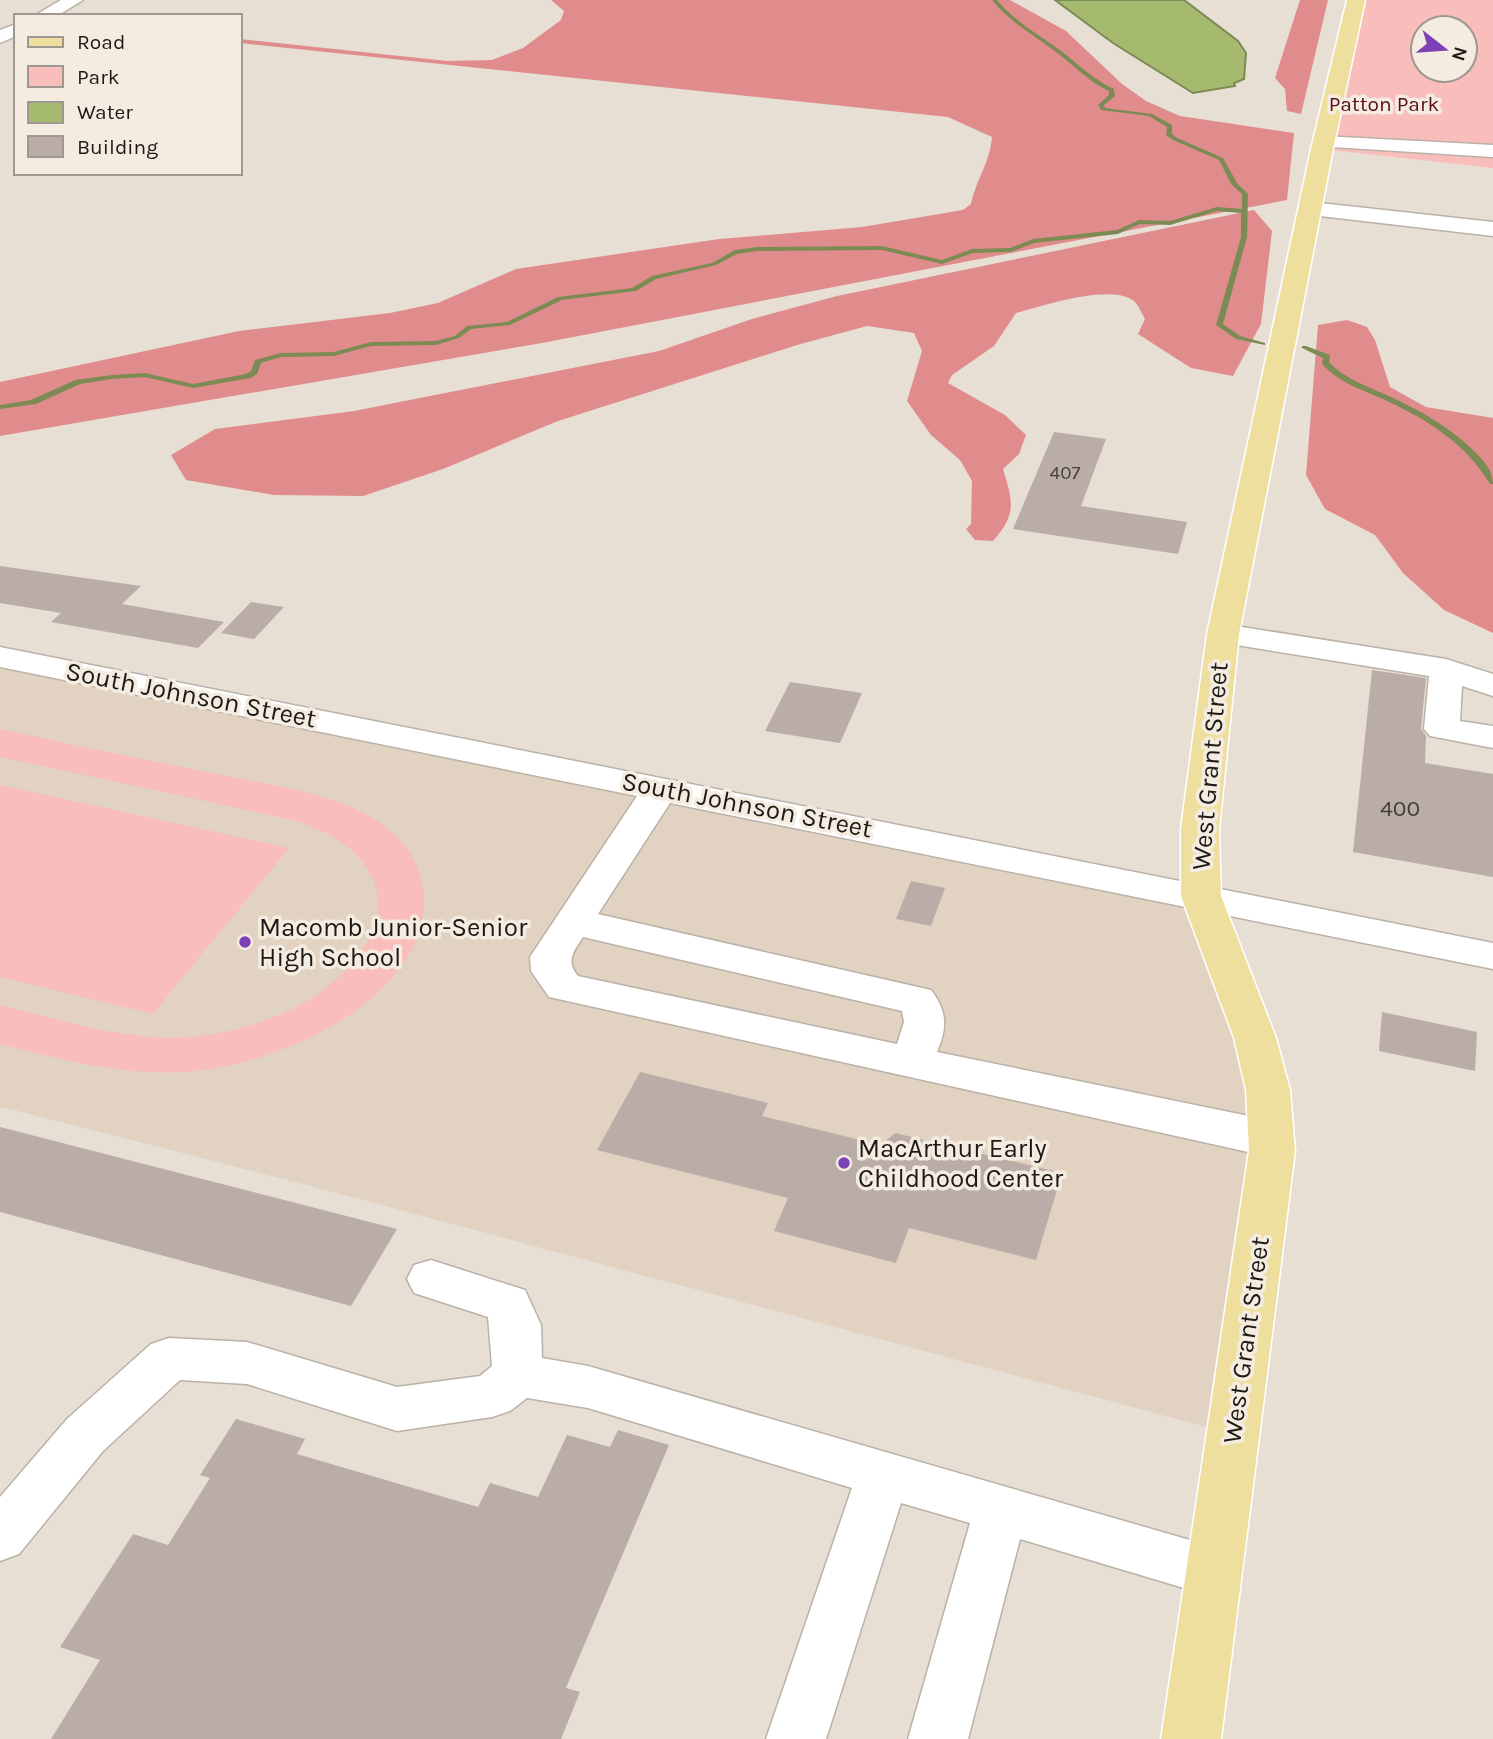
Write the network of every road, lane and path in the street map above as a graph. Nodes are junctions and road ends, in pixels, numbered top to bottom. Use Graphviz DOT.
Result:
graph roads {
  1 [pos="74,0"];
  2 [pos="1356,0"];
  3 [pos="47,14"];
  4 [pos="1323,142"];
  5 [pos="1493,151"];
  6 [pos="1311,209"];
  7 [pos="1493,229"];
  8 [pos="1223,634"];
  9 [pos="0,657"];
  10 [pos="1446,669"];
  11 [pos="1493,686"];
  12 [pos="1493,737"];
  13 [pos="661,788"];
  14 [pos="1201,896"];
  15 [pos="574,922"];
  16 [pos="1493,956"];
  17 [pos="911,1062"];
  18 [pos="1272,1136"];
  19 [pos="431,1279"];
  20 [pos="518,1375"];
  21 [pos="884,1473"];
  22 [pos="1001,1508"];
  23 [pos="0,1537"];
  24 [pos="1214,1572"];
  25 [pos="796,1739"];
  26 [pos="938,1739"];
  27 [pos="1191,1739"];
  1 -- 3 [label="street"];
  2 -- 4 [label="main road, West Grant Street"];
  4 -- 5 [label="street"];
  4 -- 6 [label="main road, West Grant Street"];
  6 -- 7 [label="street"];
  6 -- 8 [label="main road, West Grant Street"];
  8 -- 10 [label="street"];
  8 -- 14 [label="main road, West Grant Street"];
  9 -- 13 [label="street, South Johnson Street"];
  10 -- 11 [label="street"];
  10 -- 12 [label="street"];
  13 -- 14 [label="street, South Johnson Street"];
  13 -- 15 [label="street"];
  14 -- 16 [label="street, South Johnson Street"];
  14 -- 18 [label="main road, West Grant Street"];
  15 -- 17 [label="street"];
  15 -- 17 [label="street"];
  17 -- 18 [label="street"];
  18 -- 24 [label="main road, West Grant Street"];
  19 -- 20 [label="street"];
  20 -- 21 [label="street"];
  20 -- 23 [label="street"];
  21 -- 22 [label="street"];
  21 -- 25 [label="street"];
  22 -- 24 [label="street"];
  22 -- 26 [label="street"];
  24 -- 27 [label="main road, West Grant Street"];
}
